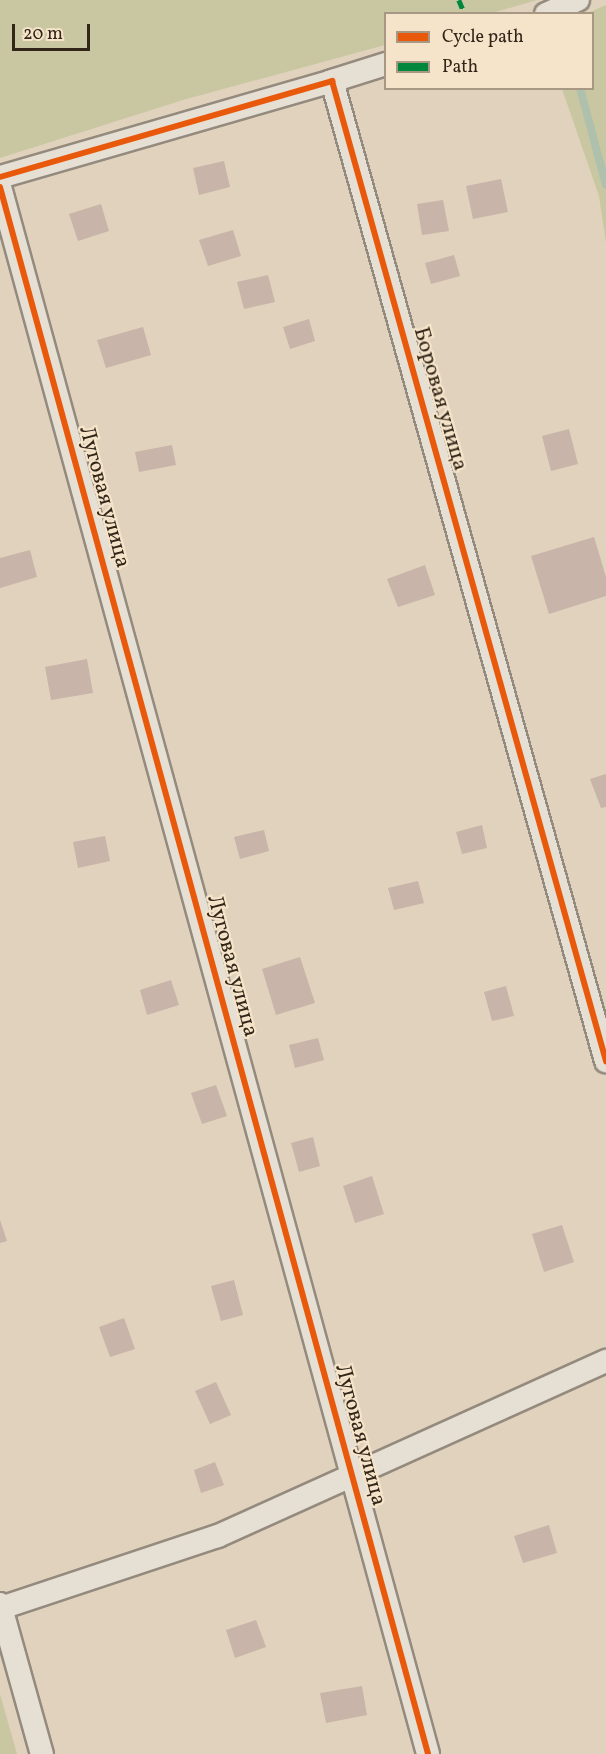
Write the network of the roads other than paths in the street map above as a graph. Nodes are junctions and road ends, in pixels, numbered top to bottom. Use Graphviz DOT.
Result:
graph roads {
  1 [pos="578,0"];
  2 [pos="551,12"];
  3 [pos="384,65"];
  4 [pos="332,81"];
  5 [pos="0,177"];
  6 [pos="0,188"];
  7 [pos="606,1061"];
  8 [pos="606,1361"];
  9 [pos="354,1478"];
  10 [pos="1,1606"];
  11 [pos="42,1754"];
  12 [pos="428,1754"];
  1 -- 2 [label="street"];
  3 -- 4 [label="street"];
  4 -- 5 [label="street"];
  4 -- 7 [label="street, Боровая улица"];
  6 -- 9 [label="street, Луговая улица"];
  8 -- 9 [label="street"];
  9 -- 10 [label="street"];
  9 -- 12 [label="street, Луговая улица"];
  10 -- 11 [label="street"];
}
